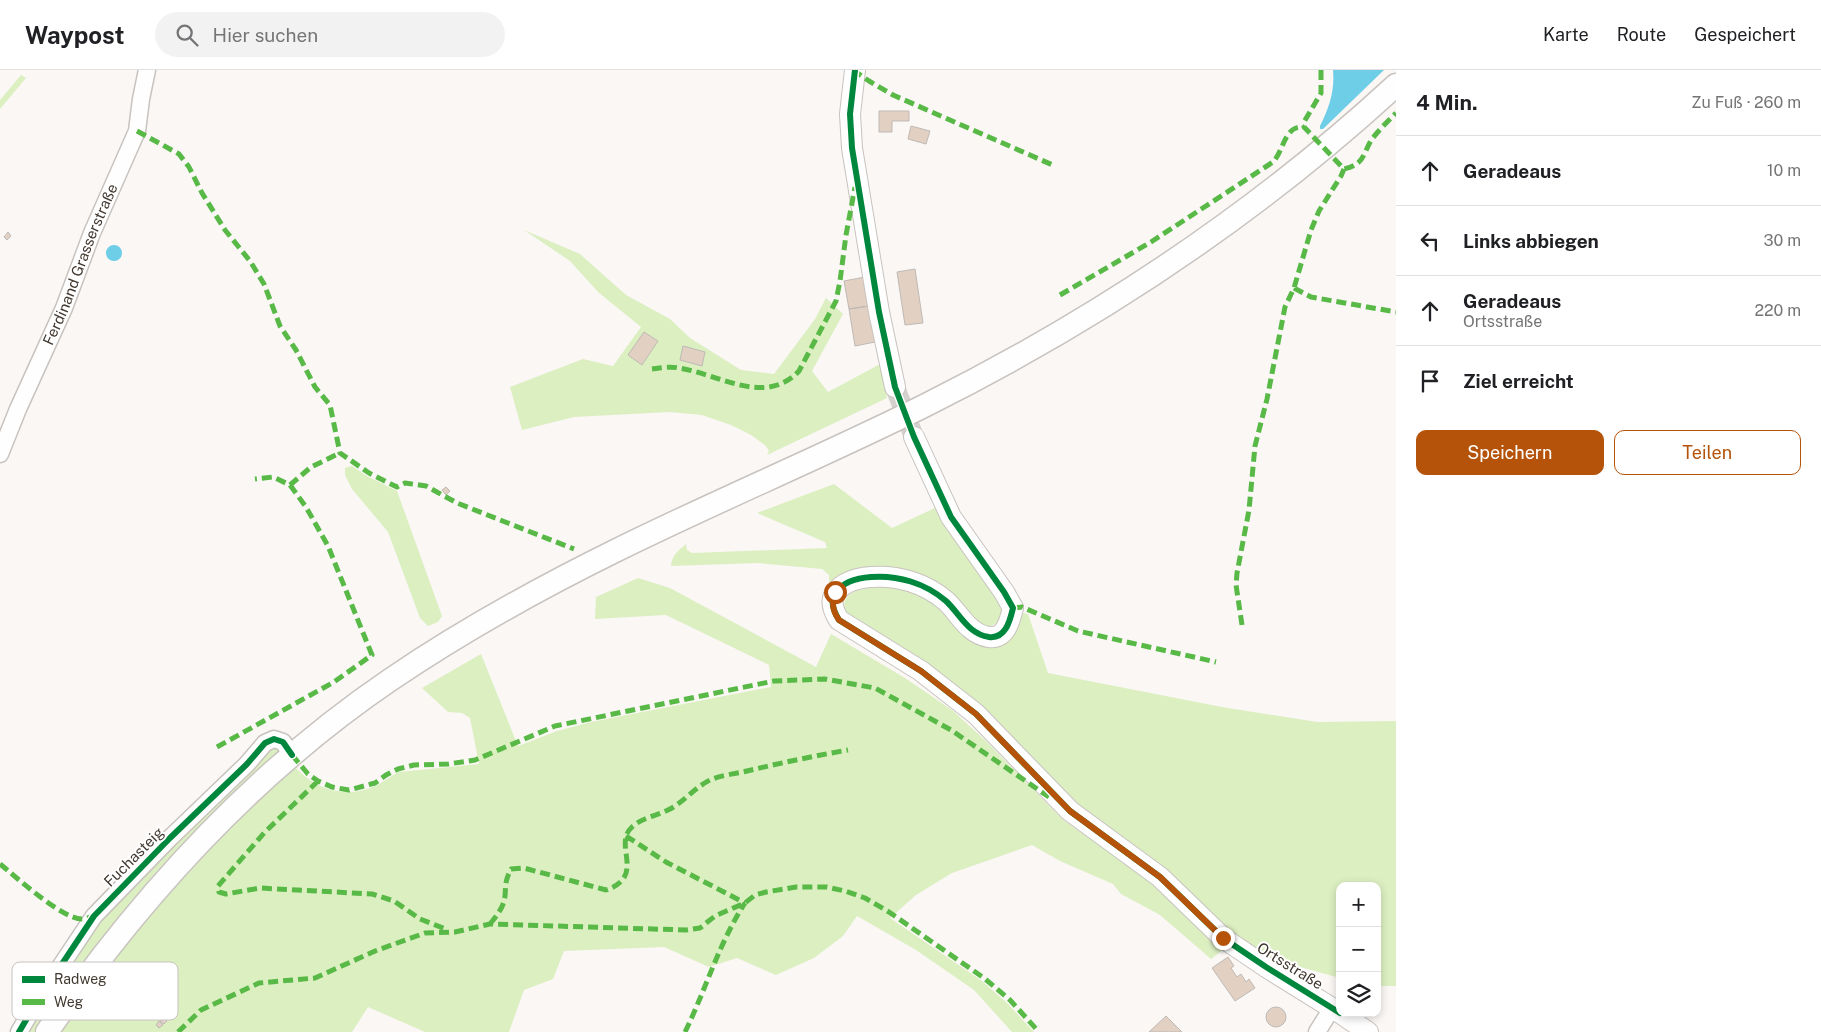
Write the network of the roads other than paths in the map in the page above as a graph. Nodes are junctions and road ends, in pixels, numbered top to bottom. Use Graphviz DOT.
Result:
graph roads {
  1 [pos="147,70"];
  2 [pos="855,70"];
  3 [pos="1396,85"];
  4 [pos="895,387"];
  5 [pos="914,437"];
  6 [pos="0,454"];
  7 [pos="292,755"];
  8 [pos="63,962"];
  9 [pos="98,962"];
  10 [pos="1336,1010"];
  11 [pos="1336,1012"];
  12 [pos="1346,1017"];
  13 [pos="26,1020"];
  14 [pos="56,1020"];
  15 [pos="19,1032"];
  16 [pos="47,1032"];
  17 [pos="1317,1032"];
  18 [pos="1368,1032"];
  1 -- 6 [label="street, Ferdinand Grasserstraße"];
  2 -- 4 [label="street"];
  3 -- 7 [label="main road"];
  5 -- 10 [label="street, Ortsstraße"];
  7 -- 8 [label="street, Fuchasteig"];
  7 -- 9 [label="main road"];
  11 -- 17 [label="street"];
  12 -- 18 [label="street, Ortsstraße"];
  13 -- 15 [label="street, Fuchasteig"];
  14 -- 16 [label="main road"];
}
